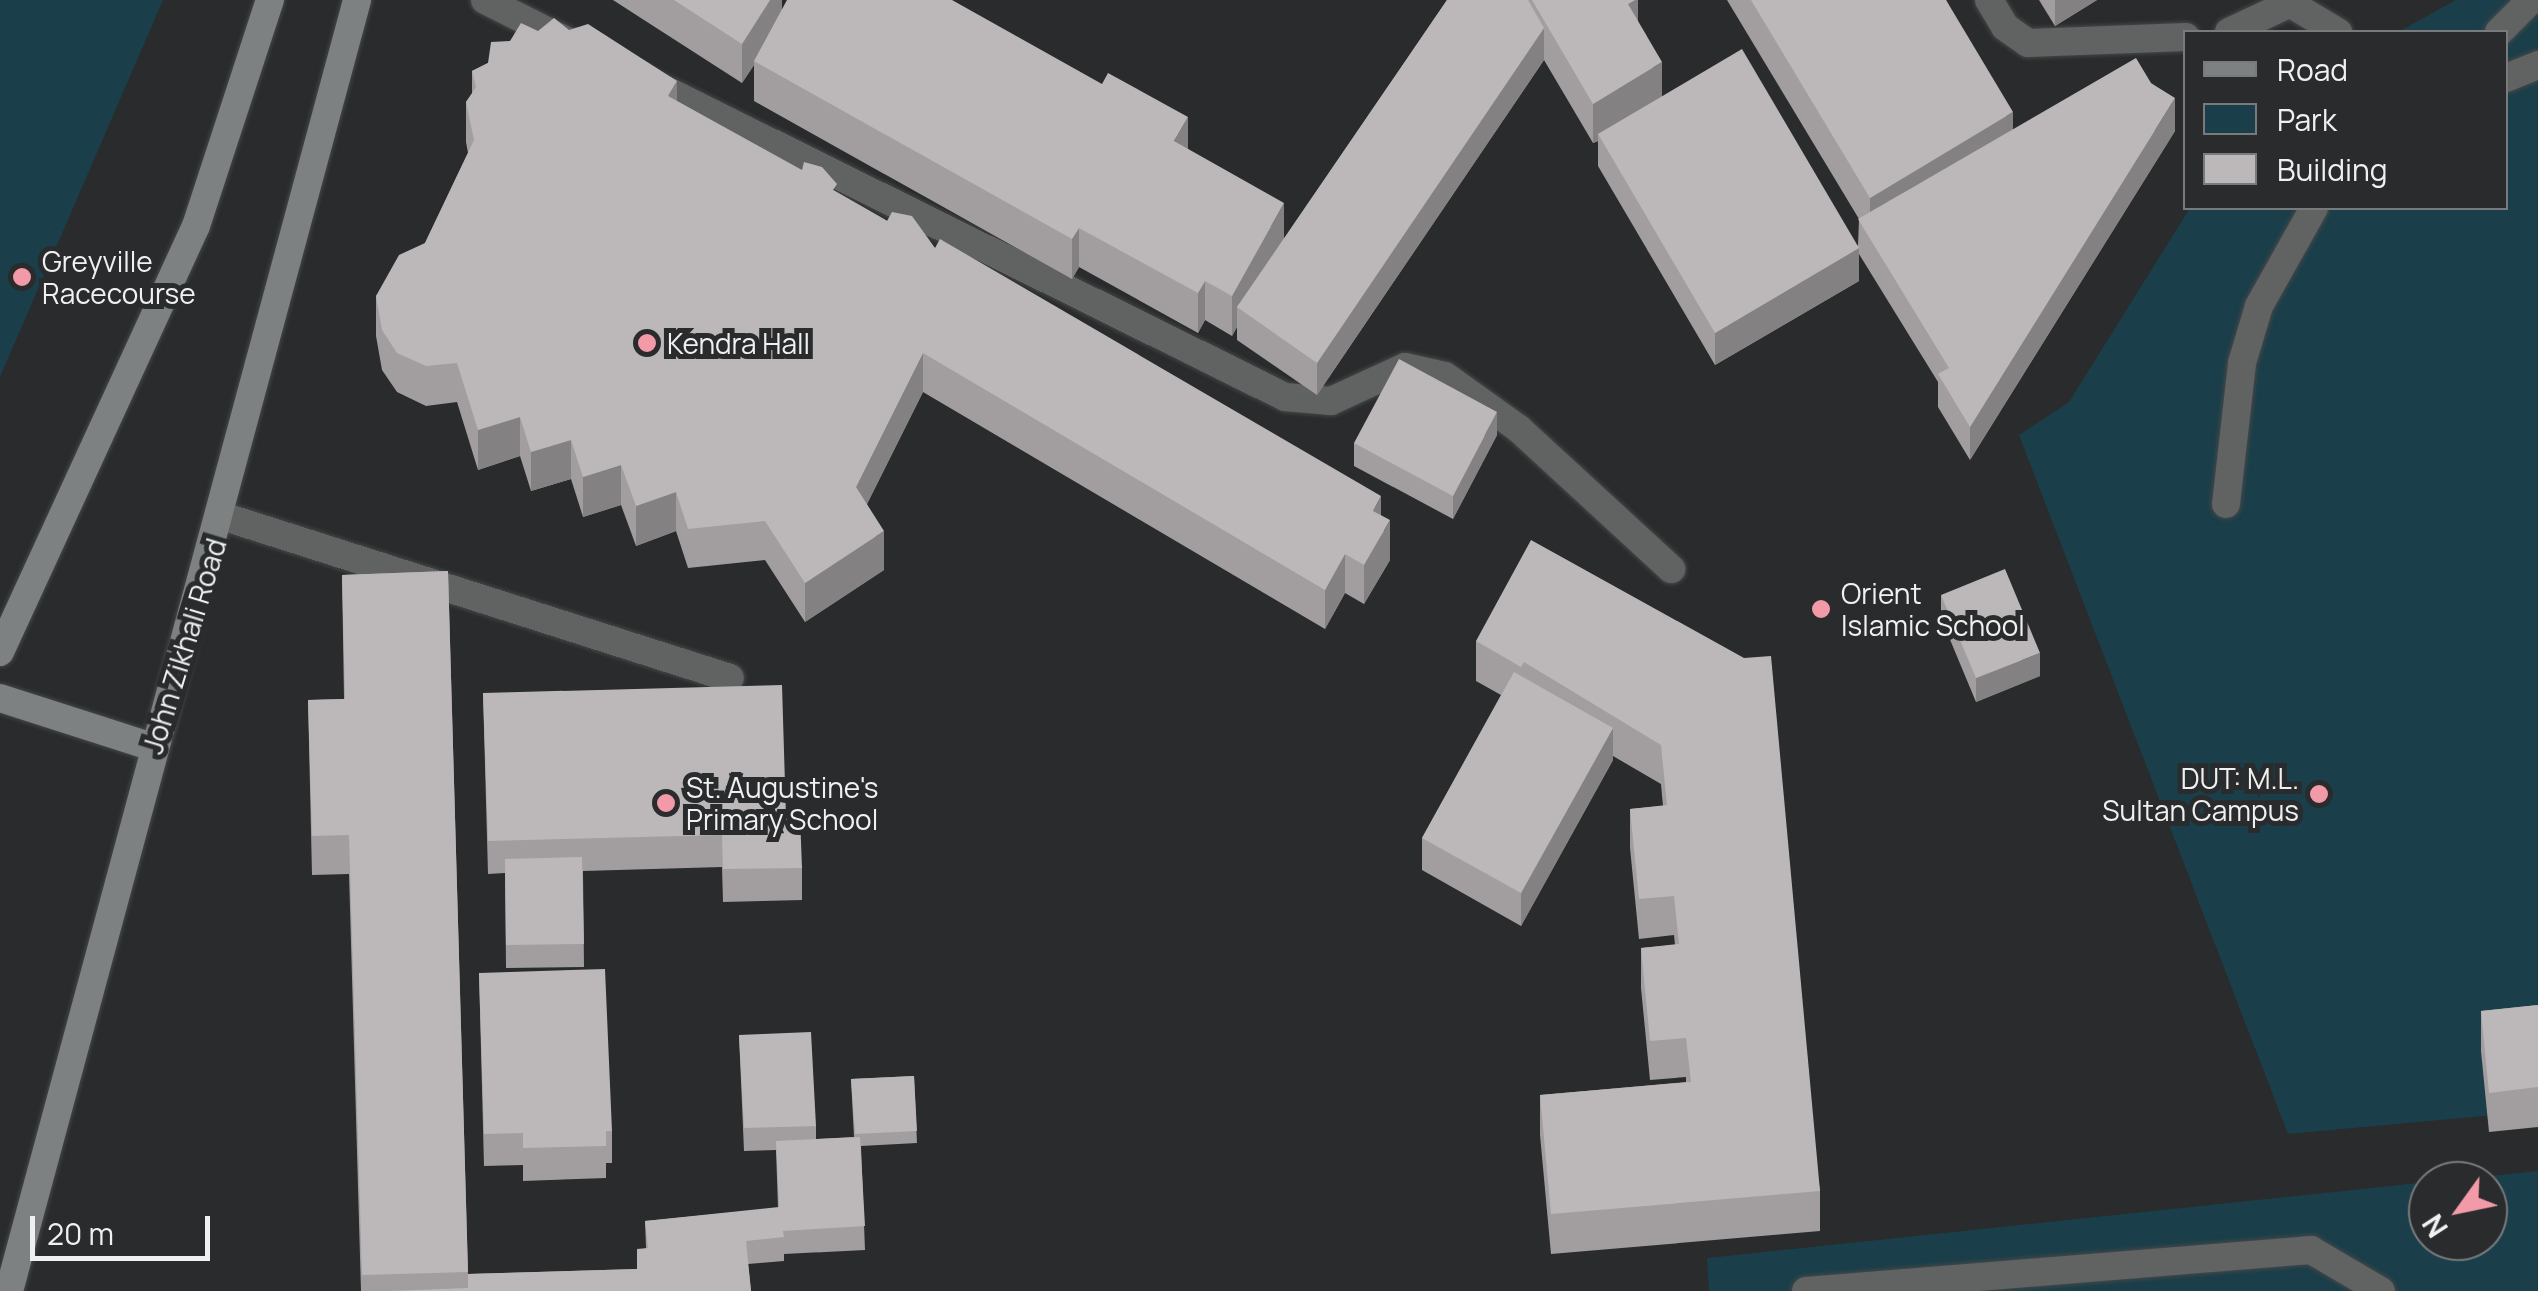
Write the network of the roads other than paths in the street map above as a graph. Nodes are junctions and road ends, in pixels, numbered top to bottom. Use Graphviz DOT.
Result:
graph roads {
  1 [pos="270,0"];
  2 [pos="357,0"];
  3 [pos="484,0"];
  4 [pos="1989,0"];
  5 [pos="2531,0"];
  6 [pos="2294,2"];
  7 [pos="2233,30"];
  8 [pos="2335,30"];
  9 [pos="2501,30"];
  10 [pos="2183,36"];
  11 [pos="2538,66"];
  12 [pos="2508,77"];
  13 [pos="2313,210"];
  14 [pos="2226,504"];
  15 [pos="222,516"];
  16 [pos="1671,568"];
  17 [pos="0,652"];
  18 [pos="730,678"];
  19 [pos="0,698"];
  20 [pos="153,748"];
  21 [pos="9,1291"];
  22 [pos="1806,1291"];
  23 [pos="2381,1291"];
  1 -- 17 [label="main road"];
  2 -- 15 [label="main road, John Zikhali Road"];
  3 -- 16 [label="lane"];
  4 -- 10 [label="lane"];
  5 -- 9 [label="lane"];
  6 -- 7 [label="lane"];
  6 -- 8 [label="lane"];
  11 -- 12 [label="lane"];
  13 -- 14 [label="lane"];
  15 -- 18 [label="lane"];
  15 -- 20 [label="main road, John Zikhali Road"];
  19 -- 20 [label="main road"];
  20 -- 21 [label="main road, John Zikhali Road"];
  22 -- 23 [label="lane"];
}
